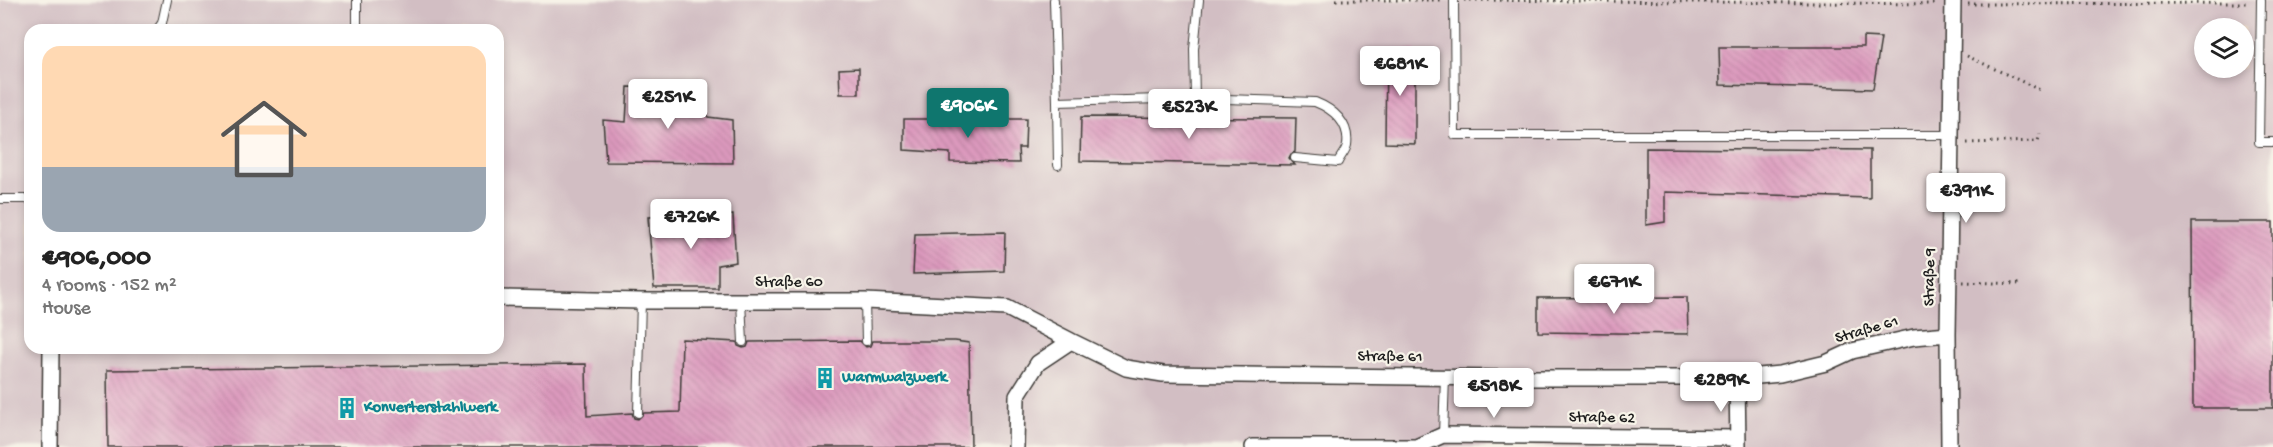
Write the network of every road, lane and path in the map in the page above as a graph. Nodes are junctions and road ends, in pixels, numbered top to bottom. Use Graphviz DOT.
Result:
graph roads {
  1 [pos="167,0"];
  2 [pos="357,0"];
  3 [pos="1054,0"];
  4 [pos="1199,0"];
  5 [pos="1336,0"];
  6 [pos="1454,0"];
  7 [pos="1953,2"];
  8 [pos="2261,2"];
  9 [pos="161,24"];
  10 [pos="357,24"];
  11 [pos="1952,49"];
  12 [pos="2040,90"];
  13 [pos="1195,98"];
  14 [pos="1057,102"];
  15 [pos="2040,134"];
  16 [pos="1950,139"];
  17 [pos="2273,142"];
  18 [pos="1295,158"];
  19 [pos="1058,165"];
  20 [pos="0,199"];
  21 [pos="24,199"];
  22 [pos="1949,282"];
  23 [pos="2022,284"];
  24 [pos="504,298"];
  25 [pos="641,301"];
  26 [pos="741,301"];
  27 [pos="865,301"];
  28 [pos="1948,334"];
  29 [pos="866,341"];
  30 [pos="1071,341"];
  31 [pos="743,342"];
  32 [pos="51,354"];
  33 [pos="1445,377"];
  34 [pos="1737,378"];
  35 [pos="638,413"];
  36 [pos="1443,435"];
  37 [pos="1738,443"];
  38 [pos="50,447"];
  39 [pos="1016,447"];
  40 [pos="1253,447"];
  41 [pos="1949,447"];
  1 -- 9 [label="lane"];
  2 -- 10 [label="lane"];
  3 -- 14 [label="lane"];
  4 -- 13 [label="lane"];
  5 -- 6 [label="path"];
  6 -- 7 [label="path"];
  6 -- 16 [label="lane"];
  7 -- 8 [label="path"];
  7 -- 11 [label="street, Straße 9"];
  8 -- 17 [label="lane"];
  11 -- 12 [label="path"];
  11 -- 16 [label="street, Straße 9"];
  13 -- 14 [label="lane"];
  13 -- 18 [label="lane"];
  14 -- 19 [label="lane"];
  15 -- 16 [label="path"];
  16 -- 22 [label="street, Straße 9"];
  20 -- 21 [label="lane"];
  22 -- 23 [label="path"];
  22 -- 28 [label="street, Straße 9"];
  24 -- 25 [label="street, Straße 60"];
  25 -- 26 [label="street, Straße 60"];
  25 -- 35 [label="lane"];
  26 -- 27 [label="street, Straße 60"];
  26 -- 31 [label="lane"];
  27 -- 29 [label="lane"];
  27 -- 30 [label="street, Straße 60"];
  28 -- 34 [label="street, Straße 61"];
  28 -- 41 [label="street, Straße 9"];
  30 -- 33 [label="street, Straße 61"];
  30 -- 39 [label="street"];
  32 -- 38 [label="street"];
  33 -- 34 [label="street, Straße 61"];
  33 -- 36 [label="lane"];
  34 -- 37 [label="street"];
  36 -- 37 [label="street, Straße 62"];
  36 -- 40 [label="street, Straße 62"];
}
